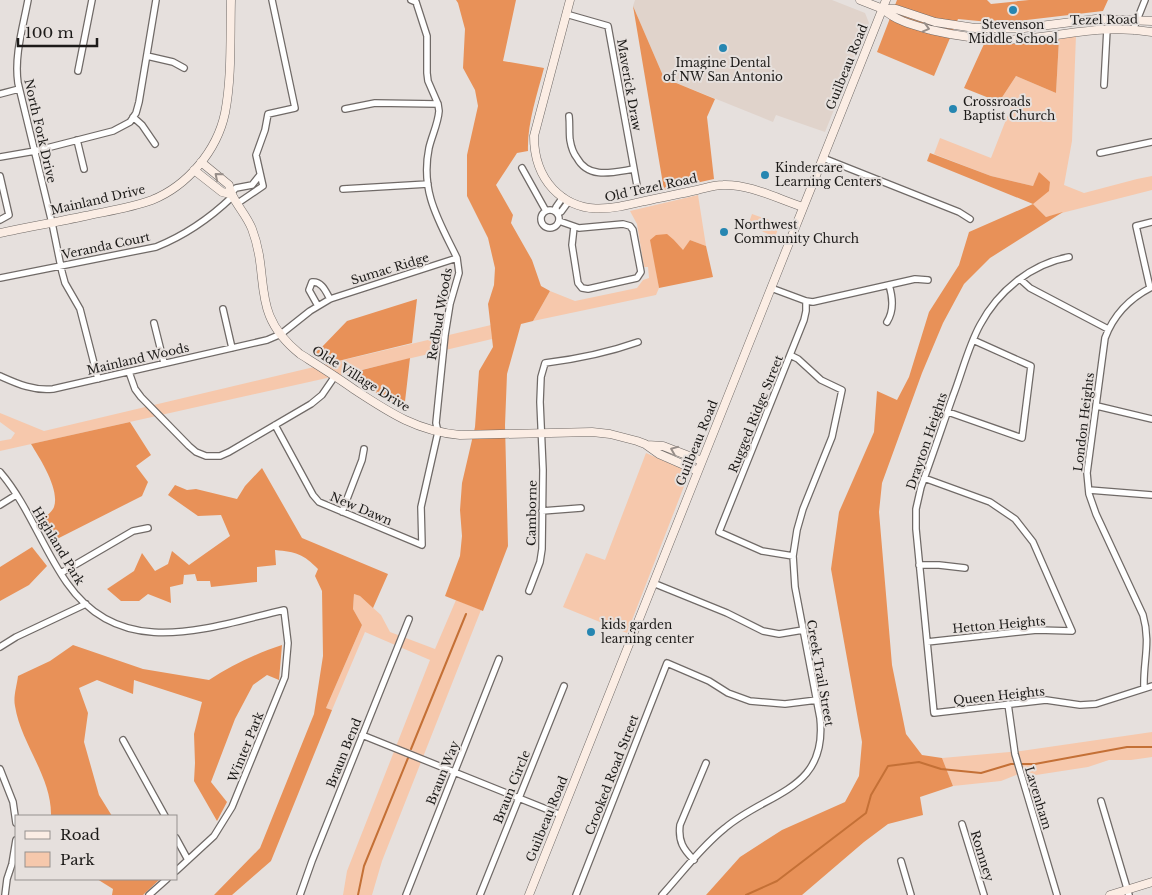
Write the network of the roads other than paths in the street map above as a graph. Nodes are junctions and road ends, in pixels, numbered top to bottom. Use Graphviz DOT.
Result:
graph roads {
  1 [pos="28,0"];
  2 [pos="92,0"];
  3 [pos="156,0"];
  4 [pos="231,0"];
  5 [pos="272,0"];
  6 [pos="570,0"];
  7 [pos="860,0"];
  8 [pos="886,0"];
  9 [pos="1145,0"];
  10 [pos="413,1"];
  11 [pos="883,9"];
  12 [pos="566,14"];
  13 [pos="1137,20"];
  14 [pos="1152,22"];
  15 [pos="1107,29"];
  16 [pos="1133,30"];
  17 [pos="1152,32"];
  18 [pos="147,56"];
  19 [pos="184,68"];
  20 [pos="78,71"];
  21 [pos="1104,85"];
  22 [pos="19,89"];
  23 [pos="0,94"];
  24 [pos="438,104"];
  25 [pos="345,109"];
  26 [pos="569,116"];
  27 [pos="133,118"];
  28 [pos="77,140"];
  29 [pos="1152,142"];
  30 [pos="155,144"];
  31 [pos="35,151"];
  32 [pos="1100,153"];
  33 [pos="0,158"];
  34 [pos="823,158"];
  35 [pos="201,162"];
  36 [pos="522,168"];
  37 [pos="84,169"];
  38 [pos="634,169"];
  39 [pos="194,170"];
  40 [pos="260,175"];
  41 [pos="0,176"];
  42 [pos="428,184"];
  43 [pos="343,189"];
  44 [pos="638,191"];
  45 [pos="231,195"];
  46 [pos="566,199"];
  47 [pos="238,203"];
  48 [pos="803,207"];
  49 [pos="546,211"];
  50 [pos="556,212"];
  51 [pos="970,219"];
  52 [pos="0,220"];
  53 [pos="559,221"];
  54 [pos="1152,222"];
  55 [pos="52,223"];
  56 [pos="574,227"];
  57 [pos="0,233"];
  58 [pos="1068,257"];
  59 [pos="457,258"];
  60 [pos="60,266"];
  61 [pos="0,278"];
  62 [pos="1020,279"];
  63 [pos="928,280"];
  64 [pos="888,285"];
  65 [pos="771,288"];
  66 [pos="1151,288"];
  67 [pos="330,299"];
  68 [pos="806,301"];
  69 [pos="318,306"];
  70 [pos="223,309"];
  71 [pos="887,322"];
  72 [pos="154,323"];
  73 [pos="1108,329"];
  74 [pos="281,334"];
  75 [pos="973,340"];
  76 [pos="638,342"];
  77 [pos="232,348"];
  78 [pos="790,355"];
  79 [pos="164,364"];
  80 [pos="129,372"];
  81 [pos="0,376"];
  82 [pos="335,376"];
  83 [pos="98,379"];
  84 [pos="1097,406"];
  85 [pos="948,412"];
  86 [pos="1152,419"];
  87 [pos="275,425"];
  88 [pos="438,432"];
  89 [pos="540,434"];
  90 [pos="645,444"];
  91 [pos="364,449"];
  92 [pos="702,462"];
  93 [pos="698,470"];
  94 [pos="0,472"];
  95 [pos="924,478"];
  96 [pos="1088,490"];
  97 [pos="16,495"];
  98 [pos="1152,495"];
  99 [pos="0,505"];
  100 [pos="581,508"];
  101 [pos="542,510"];
  102 [pos="342,512"];
  103 [pos="148,528"];
  104 [pos="422,545"];
  105 [pos="793,556"];
  106 [pos="920,566"];
  107 [pos="965,568"];
  108 [pos="61,573"];
  109 [pos="653,582"];
  110 [pos="529,591"];
  111 [pos="86,604"];
  112 [pos="284,610"];
  113 [pos="409,619"];
  114 [pos="803,630"];
  115 [pos="927,642"];
  116 [pos="0,647"];
  117 [pos="499,659"];
  118 [pos="564,686"];
  119 [pos="1152,686"];
  120 [pos="1144,688"];
  121 [pos="816,700"];
  122 [pos="1008,704"];
  123 [pos="934,713"];
  124 [pos="362,735"];
  125 [pos="123,740"];
  126 [pos="706,763"];
  127 [pos="0,769"];
  128 [pos="454,773"];
  129 [pos="519,798"];
  130 [pos="1101,801"];
  131 [pos="163,815"];
  132 [pos="561,815"];
  133 [pos="15,816"];
  134 [pos="962,824"];
  135 [pos="178,842"];
  136 [pos="15,846"];
  137 [pos="188,860"];
  138 [pos="694,860"];
  139 [pos="901,860"];
  140 [pos="178,869"];
  141 [pos="166,880"];
  142 [pos="1152,882"];
  143 [pos="1128,892"];
  144 [pos="6,895"];
  145 [pos="149,895"];
  146 [pos="300,895"];
  147 [pos="406,895"];
  148 [pos="480,895"];
  149 [pos="529,895"];
  150 [pos="576,895"];
  151 [pos="662,895"];
  152 [pos="911,895"];
  153 [pos="984,895"];
  154 [pos="1057,895"];
  155 [pos="1110,895"];
  1 -- 22 [label="street, North Fork Drive"];
  2 -- 20 [label="street"];
  3 -- 18 [label="street"];
  4 -- 35 [label="main road, Mainland Drive"];
  5 -- 40 [label="street"];
  6 -- 12 [label="main road, Old Tezel Road"];
  7 -- 11 [label="main road, Tezel Road"];
  8 -- 11 [label="main road, Guilbeau Road"];
  9 -- 13 [label="street"];
  10 -- 24 [label="street, Redbud Woods"];
  11 -- 13 [label="main road, Tezel Road"];
  11 -- 15 [label="main road, Tezel Road, one-way"];
  11 -- 34 [label="main road, Guilbeau Road"];
  12 -- 38 [label="street, Maverick Draw"];
  12 -- 46 [label="main road, Old Tezel Road"];
  13 -- 14 [label="main road, Tezel Road"];
  13 -- 16 [label="street"];
  15 -- 16 [label="main road, Tezel Road"];
  15 -- 21 [label="street"];
  16 -- 17 [label="main road, Tezel Road"];
  18 -- 19 [label="street"];
  18 -- 27 [label="street"];
  22 -- 23 [label="street"];
  22 -- 31 [label="street, North Fork Drive"];
  24 -- 25 [label="street"];
  24 -- 42 [label="street, Redbud Woods"];
  26 -- 38 [label="street"];
  27 -- 28 [label="street"];
  27 -- 30 [label="street"];
  28 -- 31 [label="street"];
  28 -- 37 [label="street"];
  29 -- 32 [label="street"];
  31 -- 33 [label="street"];
  31 -- 55 [label="street, North Fork Drive"];
  34 -- 48 [label="main road, Guilbeau Road"];
  34 -- 51 [label="street"];
  35 -- 39 [label="main road, Mainland Drive"];
  45 -- 35 [label="main road, Olde Village Drive, one-way"];
  36 -- 49 [label="street"];
  38 -- 44 [label="street, Maverick Draw"];
  39 -- 45 [label="main road, Olde Village Drive"];
  39 -- 55 [label="main road, Mainland Drive"];
  40 -- 45 [label="street, Veranda Court"];
  40 -- 47 [label="street"];
  41 -- 52 [label="street"];
  42 -- 43 [label="street"];
  42 -- 59 [label="street, Redbud Woods"];
  45 -- 47 [label="main road, Olde Village Drive"];
  45 -- 60 [label="street, Veranda Court"];
  46 -- 48 [label="main road, Old Tezel Road"];
  46 -- 50 [label="street"];
  47 -- 74 [label="main road, Olde Village Drive"];
  48 -- 65 [label="main road, Guilbeau Road"];
  49 -- 50 [label="street"];
  49 -- 53 [label="street"];
  50 -- 53 [label="street"];
  53 -- 56 [label="street"];
  54 -- 66 [label="street"];
  55 -- 57 [label="main road, Mainland Drive"];
  55 -- 60 [label="street, North Fork Drive"];
  56 -- 56 [label="street"];
  58 -- 62 [label="street, Drayton Heights"];
  59 -- 67 [label="street, Sumac Ridge"];
  59 -- 88 [label="street, Redbud Woods"];
  60 -- 61 [label="street, Veranda Court"];
  60 -- 83 [label="street, North Fork Drive"];
  62 -- 73 [label="street"];
  62 -- 75 [label="street, Drayton Heights"];
  63 -- 64 [label="street"];
  64 -- 68 [label="street"];
  64 -- 71 [label="street"];
  65 -- 68 [label="street"];
  65 -- 92 [label="main road, Guilbeau Road"];
  66 -- 73 [label="street, London Heights"];
  67 -- 69 [label="street, Sumac Ridge"];
  67 -- 69 [label="street"];
  68 -- 78 [label="street, Rugged Ridge Street"];
  69 -- 74 [label="street, Sumac Ridge"];
  70 -- 77 [label="street"];
  72 -- 79 [label="street"];
  73 -- 84 [label="street, London Heights"];
  74 -- 77 [label="street, Mainland Woods"];
  74 -- 82 [label="main road, Olde Village Drive"];
  75 -- 85 [label="street, Drayton Heights"];
  75 -- 85 [label="street"];
  76 -- 89 [label="street, Camborne"];
  77 -- 79 [label="street, Mainland Woods"];
  78 -- 105 [label="street, Creek Trail Street"];
  78 -- 105 [label="street, Rugged Ridge Street"];
  79 -- 80 [label="street, Mainland Woods"];
  80 -- 83 [label="street, Mainland Woods"];
  80 -- 87 [label="street"];
  81 -- 83 [label="street, Mainland Woods"];
  82 -- 87 [label="street"];
  82 -- 88 [label="main road, Olde Village Drive"];
  84 -- 86 [label="street"];
  84 -- 96 [label="street, London Heights"];
  85 -- 95 [label="street, Drayton Heights"];
  87 -- 102 [label="street, New Dawn"];
  88 -- 89 [label="main road, Olde Village Drive"];
  88 -- 104 [label="street, Redbud Woods"];
  89 -- 90 [label="main road, Olde Village Drive"];
  89 -- 101 [label="street, Camborne"];
  92 -- 90 [label="main road, Olde Village Drive, one-way"];
  90 -- 93 [label="main road, Olde Village Drive"];
  91 -- 102 [label="street"];
  92 -- 93 [label="main road, Guilbeau Road"];
  93 -- 109 [label="main road, Guilbeau Road"];
  94 -- 97 [label="street, Highland Park"];
  95 -- 106 [label="street, Drayton Heights"];
  95 -- 115 [label="street, Hetton Heights"];
  96 -- 98 [label="street"];
  96 -- 120 [label="street, London Heights"];
  97 -- 99 [label="street"];
  97 -- 108 [label="street, Highland Park"];
  100 -- 101 [label="street"];
  101 -- 110 [label="street, Camborne"];
  102 -- 104 [label="street, New Dawn"];
  103 -- 108 [label="street"];
  105 -- 114 [label="street, Creek Trail Street"];
  106 -- 107 [label="street"];
  106 -- 115 [label="street, Drayton Heights"];
  108 -- 111 [label="street, Highland Park"];
  109 -- 114 [label="street"];
  109 -- 132 [label="main road, Guilbeau Road"];
  111 -- 112 [label="street, Highland Park"];
  111 -- 116 [label="street"];
  112 -- 137 [label="street, Winter Park"];
  113 -- 124 [label="street, Braun Bend"];
  114 -- 121 [label="street, Creek Trail Street"];
  115 -- 123 [label="street, Drayton Heights"];
  117 -- 128 [label="street, Braun Way"];
  118 -- 129 [label="street, Braun Circle"];
  119 -- 120 [label="street, Queen Heights"];
  120 -- 122 [label="street, Queen Heights"];
  121 -- 138 [label="street, Creek Trail Street"];
  121 -- 150 [label="street, Crooked Road Street"];
  122 -- 123 [label="street, Queen Heights"];
  122 -- 154 [label="street, Lavenham"];
  124 -- 128 [label="street"];
  124 -- 146 [label="street, Braun Bend"];
  125 -- 131 [label="street"];
  126 -- 138 [label="street"];
  127 -- 133 [label="street"];
  128 -- 129 [label="street"];
  128 -- 147 [label="street, Braun Way"];
  129 -- 132 [label="street"];
  129 -- 148 [label="street, Braun Circle"];
  130 -- 143 [label="street"];
  132 -- 149 [label="main road, Guilbeau Road"];
  134 -- 153 [label="street, Romney"];
  135 -- 137 [label="street"];
  136 -- 144 [label="street"];
  137 -- 140 [label="street, Winter Park"];
  138 -- 151 [label="street, Creek Trail Street"];
  139 -- 152 [label="street"];
  141 -- 145 [label="street"];
  142 -- 143 [label="main road"];
  143 -- 155 [label="main road"];
}
